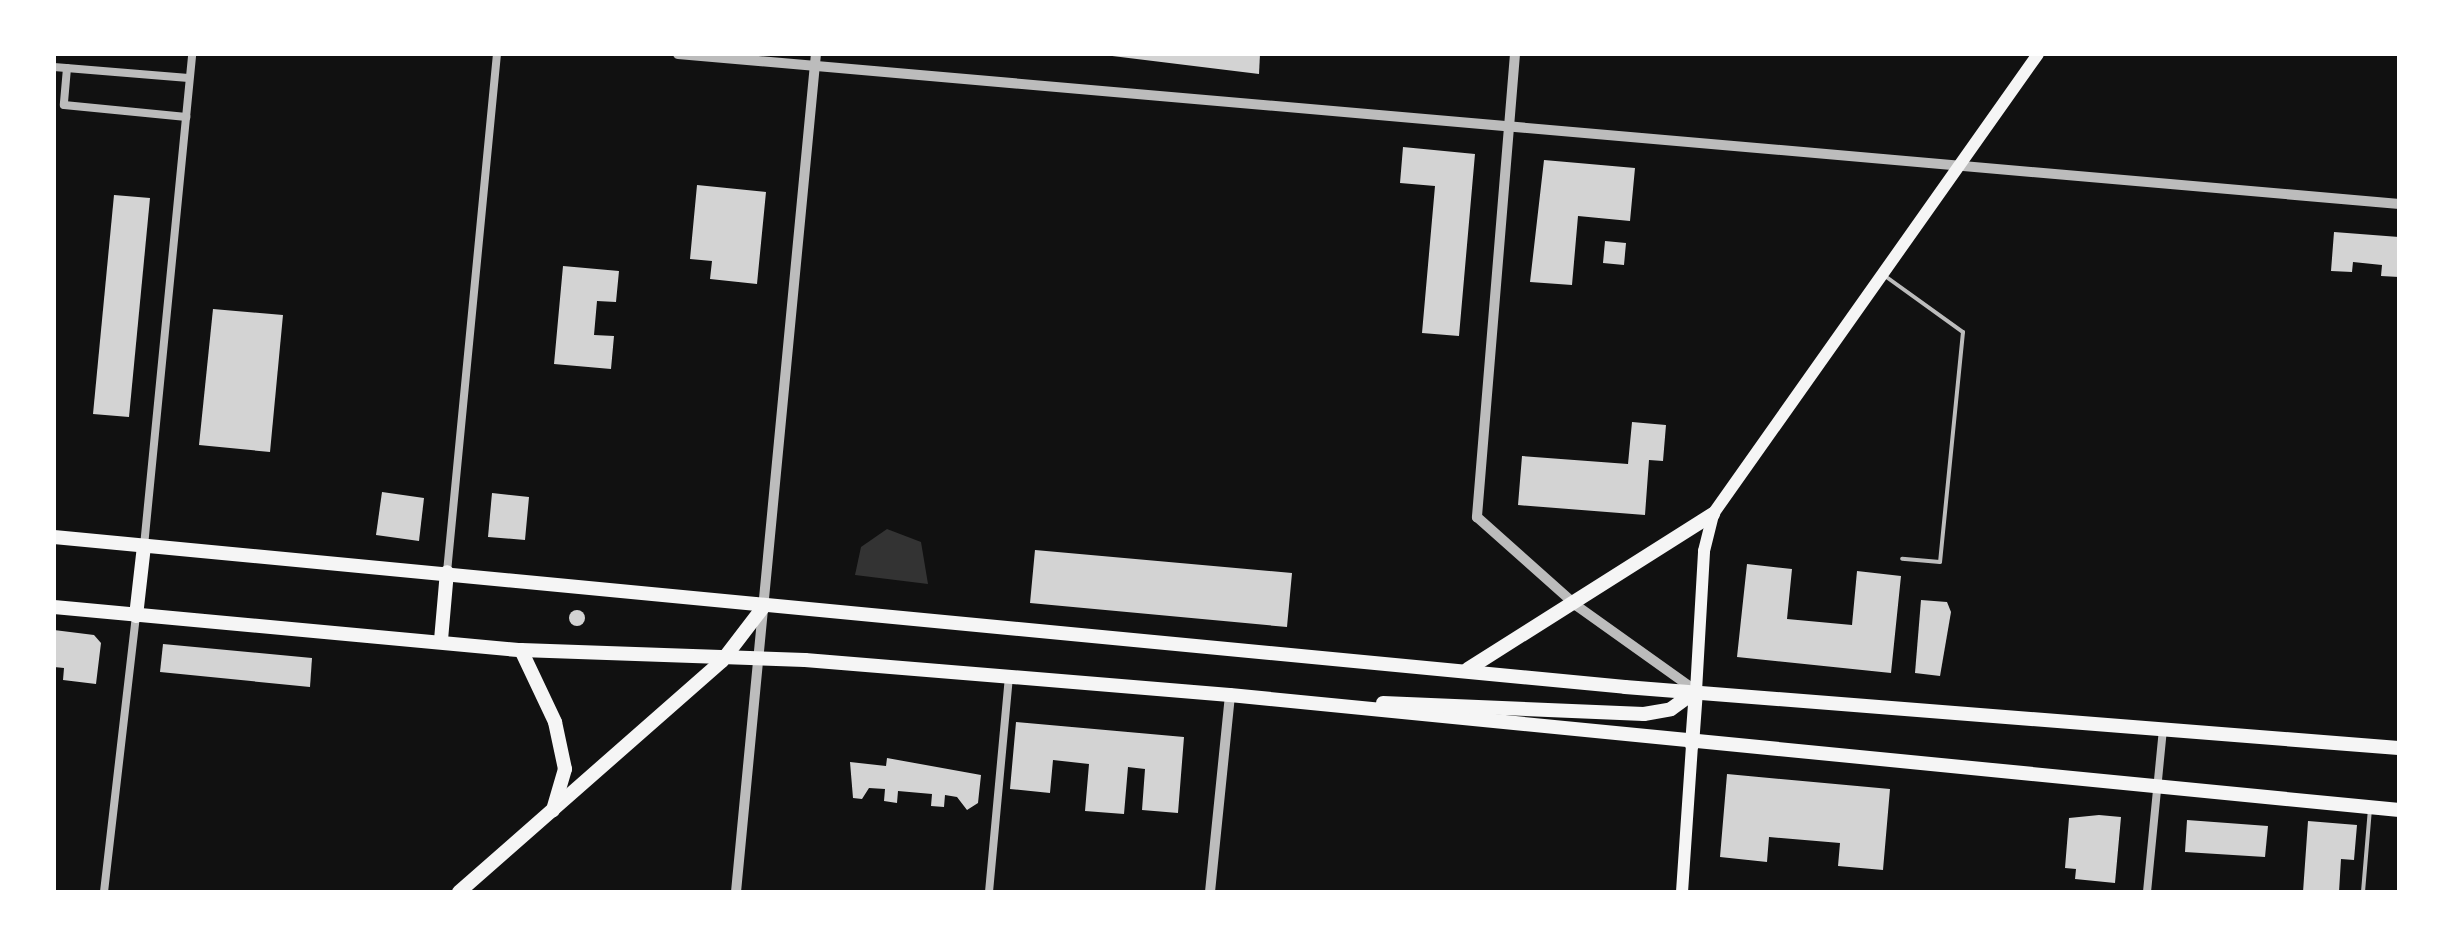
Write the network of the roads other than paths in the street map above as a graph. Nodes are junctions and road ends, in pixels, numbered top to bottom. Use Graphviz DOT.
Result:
graph roads {
  1 [pos="192,54"];
  2 [pos="497,54"];
  3 [pos="678,54"];
  4 [pos="1515,54"];
  5 [pos="2038,54"];
  6 [pos="815,59"];
  7 [pos="54,67"];
  8 [pos="67,68"];
  9 [pos="189,78"];
  10 [pos="186,117"];
  11 [pos="1509,126"];
  12 [pos="1963,165"];
  13 [pos="2399,204"];
  14 [pos="1883,275"];
  15 [pos="1713,514"];
  16 [pos="54,537"];
  17 [pos="144,546"];
  18 [pos="1902,559"];
  19 [pos="447,572"];
  20 [pos="764,606"];
  21 [pos="1577,606"];
  22 [pos="54,607"];
  23 [pos="136,616"];
  24 [pos="441,640"];
  25 [pos="521,650"];
  26 [pos="759,659"];
  27 [pos="722,661"];
  28 [pos="1468,669"];
  29 [pos="1009,678"];
  30 [pos="1696,691"];
  31 [pos="1230,695"];
  32 [pos="1336,705"];
  33 [pos="2163,729"];
  34 [pos="1692,745"];
  35 [pos="2399,747"];
  36 [pos="2156,787"];
  37 [pos="2370,807"];
  38 [pos="553,810"];
  39 [pos="2399,810"];
  40 [pos="104,892"];
  41 [pos="459,892"];
  42 [pos="736,892"];
  43 [pos="989,892"];
  44 [pos="1210,892"];
  45 [pos="1682,892"];
  46 [pos="2147,892"];
  47 [pos="2363,892"];
  1 -- 9 [label="street"];
  2 -- 19 [label="street"];
  3 -- 6 [label="street"];
  4 -- 11 [label="street"];
  5 -- 12 [label="main road"];
  6 -- 11 [label="street"];
  6 -- 20 [label="street"];
  7 -- 8 [label="street"];
  8 -- 9 [label="street"];
  8 -- 10 [label="street"];
  9 -- 10 [label="street"];
  10 -- 17 [label="street"];
  11 -- 12 [label="street"];
  11 -- 21 [label="street"];
  12 -- 13 [label="street"];
  12 -- 14 [label="main road"];
  14 -- 15 [label="main road"];
  14 -- 18 [label="lane"];
  15 -- 21 [label="main road"];
  15 -- 30 [label="main road"];
  16 -- 17 [label="main road"];
  17 -- 19 [label="main road"];
  17 -- 23 [label="main road"];
  19 -- 20 [label="main road"];
  19 -- 24 [label="main road"];
  20 -- 26 [label="street"];
  20 -- 27 [label="main road"];
  20 -- 28 [label="main road"];
  21 -- 28 [label="main road"];
  21 -- 30 [label="street"];
  22 -- 23 [label="main road"];
  23 -- 24 [label="main road"];
  23 -- 40 [label="street"];
  24 -- 25 [label="main road"];
  25 -- 27 [label="main road"];
  25 -- 38 [label="main road"];
  26 -- 27 [label="main road"];
  26 -- 29 [label="main road"];
  26 -- 42 [label="street"];
  27 -- 38 [label="main road"];
  28 -- 30 [label="main road"];
  29 -- 31 [label="main road"];
  29 -- 43 [label="street"];
  30 -- 32 [label="main road"];
  30 -- 33 [label="main road"];
  30 -- 34 [label="main road"];
  31 -- 32 [label="main road"];
  31 -- 44 [label="street"];
  32 -- 34 [label="main road"];
  33 -- 35 [label="main road"];
  33 -- 36 [label="street"];
  34 -- 36 [label="main road"];
  34 -- 45 [label="main road"];
  36 -- 37 [label="main road"];
  36 -- 46 [label="street"];
  37 -- 39 [label="main road"];
  37 -- 47 [label="lane"];
  38 -- 41 [label="main road"];
}
